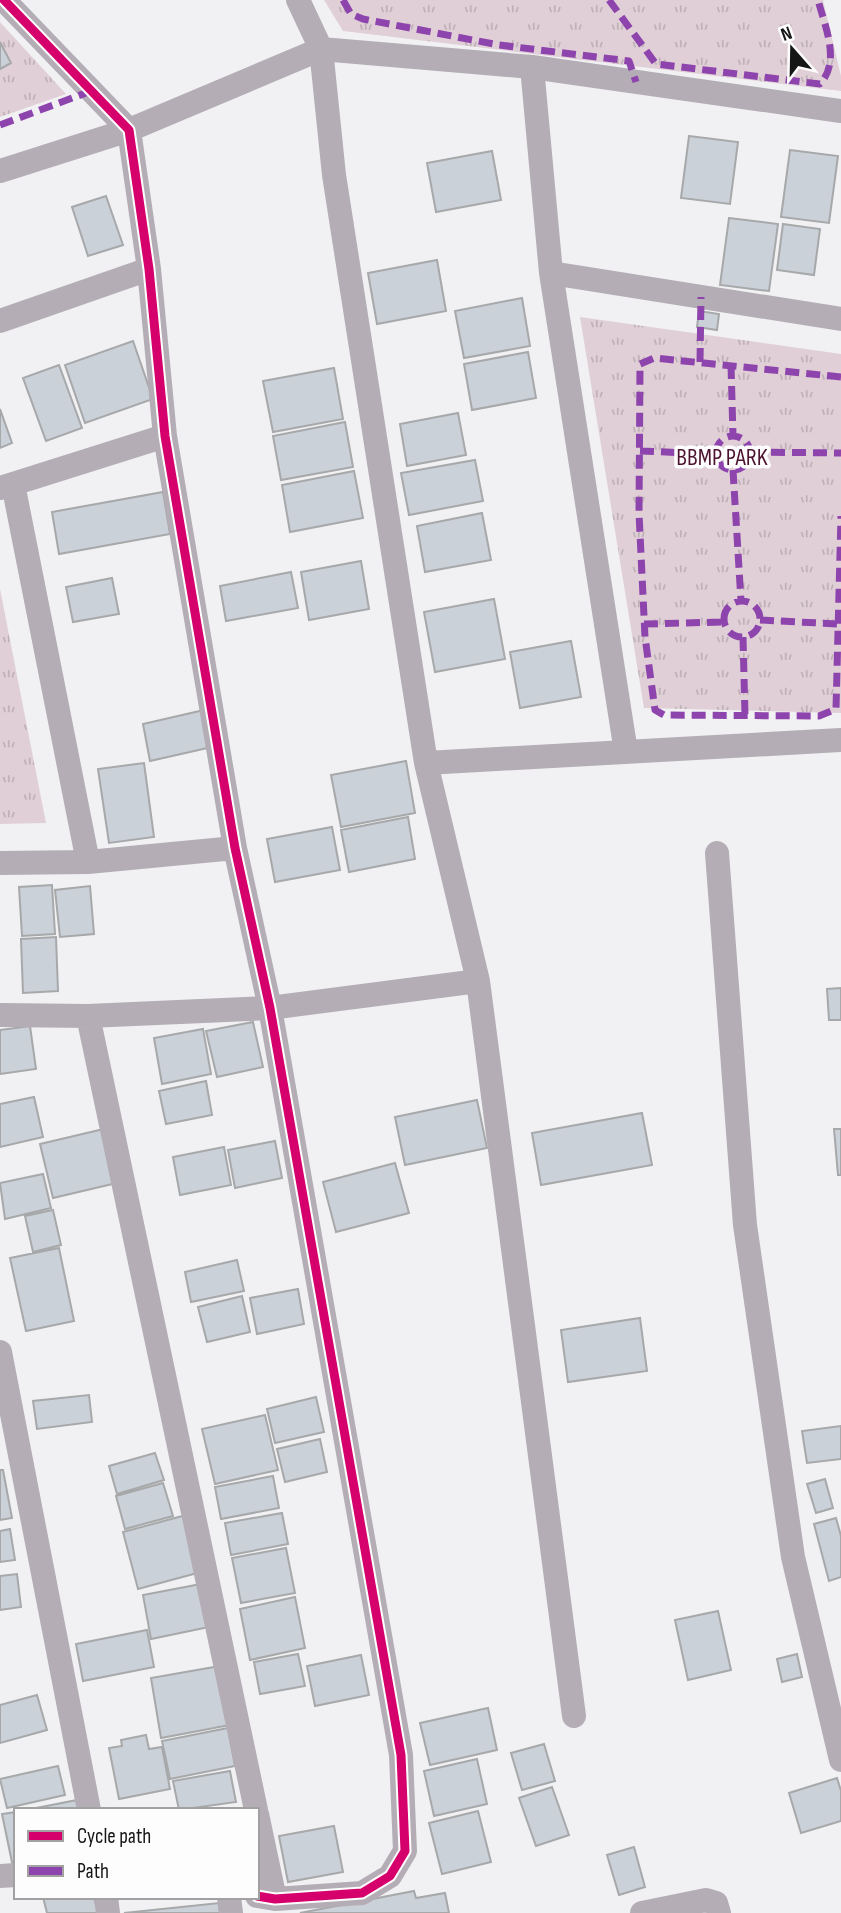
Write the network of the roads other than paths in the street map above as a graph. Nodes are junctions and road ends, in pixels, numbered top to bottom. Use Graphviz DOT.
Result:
graph roads {
  1 [pos="4,0"];
  2 [pos="298,0"];
  3 [pos="321,49"];
  4 [pos="532,67"];
  5 [pos="841,111"];
  6 [pos="129,130"];
  7 [pos="0,171"];
  8 [pos="149,269"];
  9 [pos="551,273"];
  10 [pos="841,319"];
  11 [pos="0,321"];
  12 [pos="165,436"];
  13 [pos="6,486"];
  14 [pos="841,740"];
  15 [pos="626,752"];
  16 [pos="426,763"];
  17 [pos="235,848"];
  18 [pos="717,853"];
  19 [pos="88,862"];
  20 [pos="0,863"];
  21 [pos="478,981"];
  22 [pos="270,1008"];
  23 [pos="0,1014"];
  24 [pos="88,1016"];
  25 [pos="0,1352"];
  26 [pos="574,1716"];
  27 [pos="841,1760"];
  28 [pos="89,1808"];
  29 [pos="256,1808"];
  30 [pos="259,1831"];
  31 [pos="266,1897"];
  32 [pos="642,1913"];
  33 [pos="719,1913"];
  1 -- 6 [label="street"];
  2 -- 3 [label="street"];
  3 -- 4 [label="street"];
  3 -- 6 [label="street"];
  3 -- 16 [label="street"];
  4 -- 5 [label="street"];
  4 -- 9 [label="street"];
  6 -- 7 [label="street"];
  6 -- 8 [label="street"];
  8 -- 11 [label="street"];
  8 -- 12 [label="street"];
  9 -- 10 [label="street"];
  9 -- 15 [label="street"];
  12 -- 13 [label="street"];
  12 -- 17 [label="street"];
  13 -- 19 [label="street"];
  14 -- 15 [label="street"];
  15 -- 16 [label="street"];
  16 -- 21 [label="street"];
  17 -- 19 [label="street"];
  17 -- 22 [label="street"];
  18 -- 27 [label="street"];
  19 -- 20 [label="street"];
  21 -- 22 [label="street"];
  21 -- 26 [label="street"];
  22 -- 24 [label="street"];
  22 -- 31 [label="street"];
  23 -- 24 [label="street"];
  24 -- 29 [label="street"];
  25 -- 28 [label="street"];
  30 -- 31 [label="street"];
  32 -- 33 [label="street"];
}
